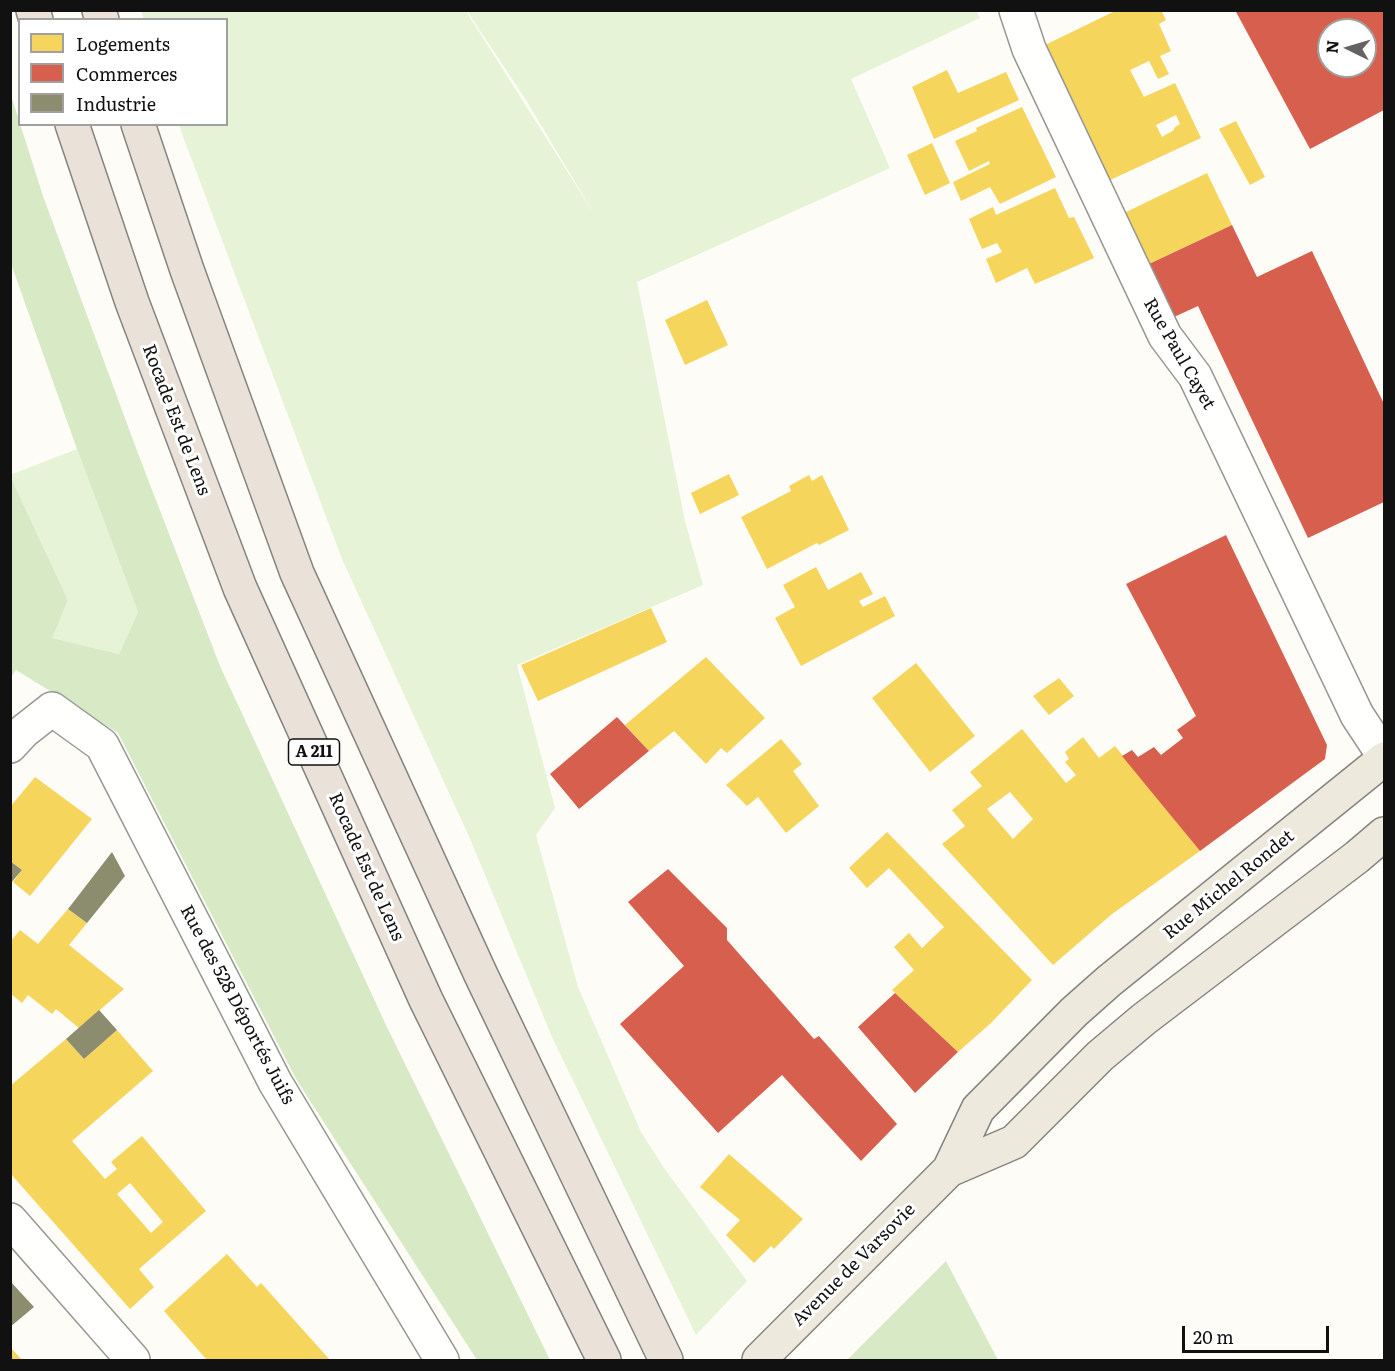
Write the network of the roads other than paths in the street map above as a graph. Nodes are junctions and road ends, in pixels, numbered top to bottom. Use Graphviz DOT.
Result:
graph roads {
  1 [pos="1016,10"];
  2 [pos="73,126"];
  3 [pos="139,126"];
  4 [pos="10,746"];
  5 [pos="1384,758"];
  6 [pos="1384,834"];
  7 [pos="1074,1012"];
  8 [pos="949,1170"];
  9 [pos="10,1220"];
  10 [pos="763,1357"];
  11 [pos="133,1360"];
  12 [pos="442,1360"];
  13 [pos="604,1360"];
  14 [pos="666,1360"];
  1 -- 5 [label="street, Rue Paul Cayet"];
  2 -- 13 [label="highway, Rocade Est de Lens / A 211"];
  3 -- 14 [label="highway"];
  4 -- 12 [label="street, Rue des 528 Déportés Juifs"];
  5 -- 7 [label="main road, Rue Michel Rondet"];
  6 -- 8 [label="main road, Avenue de Varsovie"];
  7 -- 8 [label="main road, Avenue de Varsovie"];
  8 -- 10 [label="main road, Avenue de Varsovie"];
  9 -- 11 [label="street"];
}
